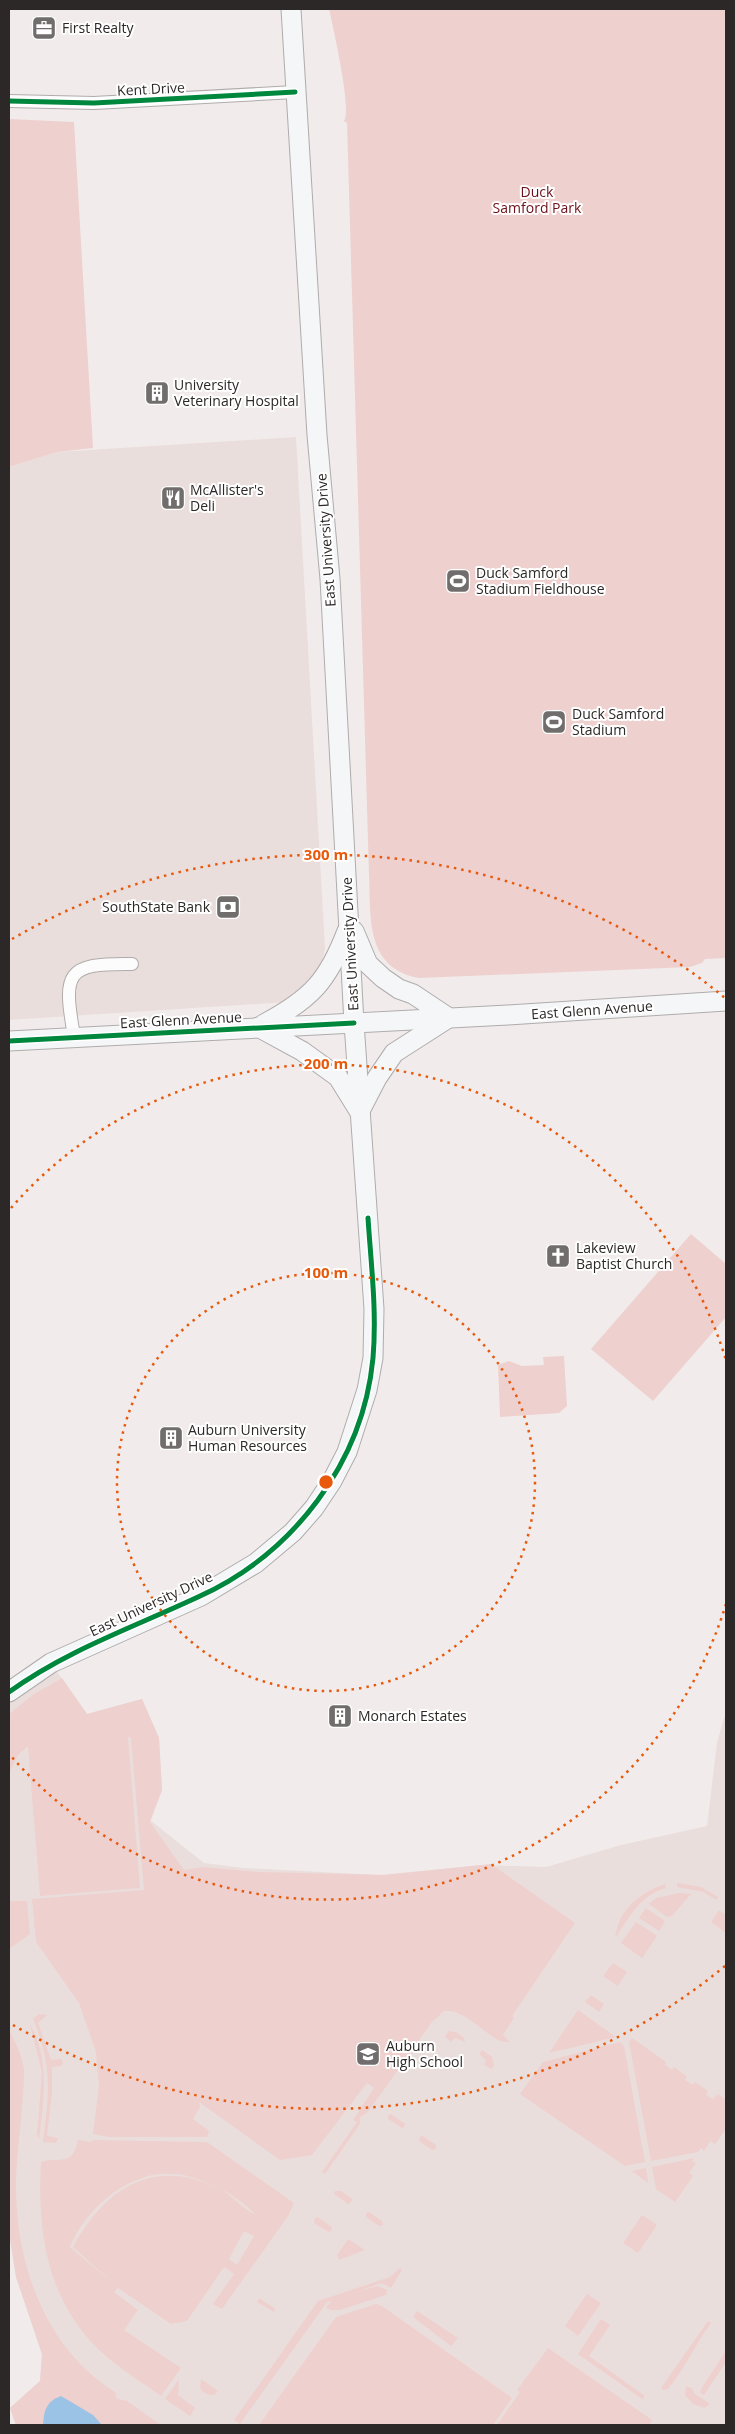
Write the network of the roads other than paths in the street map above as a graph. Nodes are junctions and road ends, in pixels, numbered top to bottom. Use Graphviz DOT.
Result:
graph roads {
  1 [pos="291,9"];
  2 [pos="295,92"];
  3 [pos="9,101"];
  4 [pos="350,922"];
  5 [pos="132,964"];
  6 [pos="726,1001"];
  7 [pos="449,1018"];
  8 [pos="354,1023"];
  9 [pos="258,1027"];
  10 [pos="74,1036"];
  11 [pos="9,1041"];
  12 [pos="360,1112"];
  13 [pos="9,1692"];
  1 -- 2 [label="main road, East University Drive"];
  2 -- 3 [label="street, Kent Drive"];
  2 -- 4 [label="main road, East University Drive"];
  4 -- 7 [label="main road"];
  4 -- 8 [label="main road, East University Drive"];
  4 -- 9 [label="main road"];
  5 -- 10 [label="street"];
  6 -- 7 [label="main road, East Glenn Avenue"];
  7 -- 8 [label="main road, East Glenn Avenue"];
  7 -- 12 [label="main road"];
  8 -- 9 [label="main road, East Glenn Avenue"];
  8 -- 12 [label="main road, East University Drive"];
  9 -- 10 [label="main road, East Glenn Avenue"];
  9 -- 12 [label="main road"];
  10 -- 11 [label="main road, East Glenn Avenue"];
  12 -- 13 [label="main road, East University Drive"];
}
